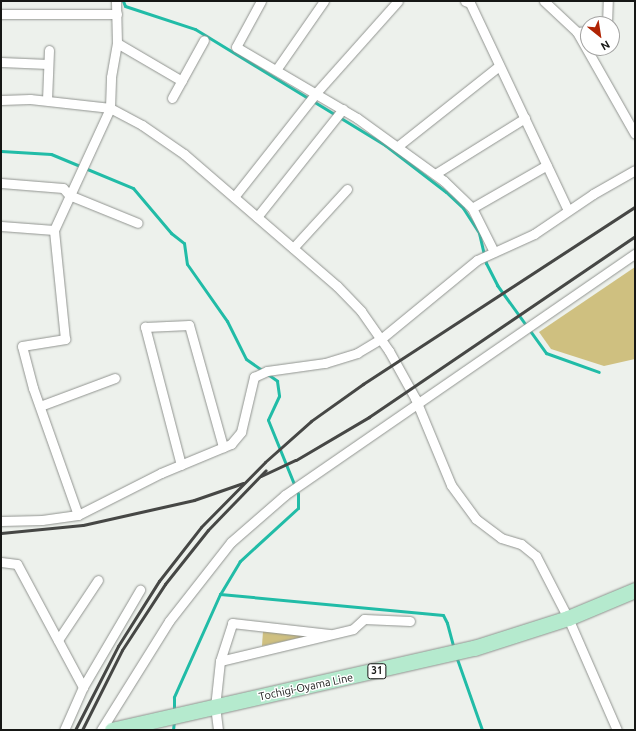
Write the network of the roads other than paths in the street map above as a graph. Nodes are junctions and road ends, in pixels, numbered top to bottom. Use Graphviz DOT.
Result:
graph roads {
  1 [pos="116,1"];
  2 [pos="261,1"];
  3 [pos="324,1"];
  4 [pos="398,1"];
  5 [pos="544,1"];
  6 [pos="608,1"];
  7 [pos="469,2"];
  8 [pos="1,14"];
  9 [pos="117,14"];
  10 [pos="608,16"];
  11 [pos="577,32"];
  12 [pos="580,32"];
  13 [pos="204,40"];
  14 [pos="117,42"];
  15 [pos="49,50"];
  16 [pos="1,62"];
  17 [pos="48,64"];
  18 [pos="499,66"];
  19 [pos="276,70"];
  20 [pos="182,81"];
  21 [pos="316,93"];
  22 [pos="172,98"];
  23 [pos="1,100"];
  24 [pos="47,100"];
  25 [pos="110,108"];
  26 [pos="343,109"];
  27 [pos="525,118"];
  28 [pos="635,134"];
  29 [pos="398,146"];
  30 [pos="548,165"];
  31 [pos="635,170"];
  32 [pos="435,174"];
  33 [pos="1,183"];
  34 [pos="347,189"];
  35 [pos="70,196"];
  36 [pos="234,197"];
  37 [pos="472,208"];
  38 [pos="568,210"];
  39 [pos="257,217"];
  40 [pos="138,223"];
  41 [pos="1,226"];
  42 [pos="54,230"];
  43 [pos="293,248"];
  44 [pos="494,252"];
  45 [pos="635,254"];
  46 [pos="382,338"];
  47 [pos="115,378"];
  48 [pos="417,404"];
  49 [pos="40,406"];
  50 [pos="223,447"];
  51 [pos="181,465"];
  52 [pos="78,515"];
  53 [pos="1,521"];
  54 [pos="1,562"];
  55 [pos="98,580"];
  56 [pos="140,590"];
  57 [pos="635,590"];
  58 [pos="568,618"];
  59 [pos="410,621"];
  60 [pos="329,634"];
  61 [pos="58,640"];
  62 [pos="220,661"];
  63 [pos="83,687"];
  64 [pos="215,707"];
  65 [pos="64,730"];
  66 [pos="101,730"];
  67 [pos="112,730"];
  68 [pos="218,730"];
  69 [pos="616,730"];
  1 -- 9 [label="street"];
  2 -- 19 [label="street"];
  3 -- 19 [label="street"];
  4 -- 21 [label="street"];
  5 -- 11 [label="street"];
  6 -- 10 [label="street"];
  7 -- 18 [label="street"];
  8 -- 9 [label="street"];
  9 -- 14 [label="street"];
  11 -- 12 [label="street"];
  11 -- 28 [label="street"];
  13 -- 20 [label="street"];
  14 -- 20 [label="street"];
  14 -- 25 [label="street"];
  15 -- 17 [label="street"];
  16 -- 17 [label="street"];
  17 -- 24 [label="street"];
  18 -- 27 [label="street"];
  18 -- 29 [label="street"];
  19 -- 21 [label="street"];
  20 -- 22 [label="street"];
  21 -- 26 [label="street"];
  21 -- 36 [label="street"];
  23 -- 24 [label="street"];
  24 -- 25 [label="street"];
  25 -- 35 [label="street"];
  25 -- 36 [label="street"];
  26 -- 29 [label="street"];
  26 -- 39 [label="street"];
  27 -- 30 [label="street"];
  27 -- 32 [label="street"];
  29 -- 32 [label="street"];
  30 -- 37 [label="street"];
  30 -- 38 [label="street"];
  31 -- 38 [label="street"];
  32 -- 37 [label="street"];
  33 -- 35 [label="street"];
  34 -- 43 [label="street"];
  35 -- 40 [label="street"];
  35 -- 42 [label="street"];
  36 -- 39 [label="street"];
  37 -- 44 [label="street"];
  38 -- 44 [label="street"];
  39 -- 43 [label="street"];
  41 -- 42 [label="street"];
  42 -- 49 [label="street"];
  43 -- 46 [label="street"];
  44 -- 46 [label="street"];
  45 -- 48 [label="street"];
  46 -- 48 [label="street"];
  46 -- 50 [label="street"];
  47 -- 49 [label="street"];
  48 -- 58 [label="street"];
  48 -- 66 [label="street"];
  49 -- 52 [label="street"];
  50 -- 51 [label="street"];
  50 -- 51 [label="street"];
  51 -- 52 [label="street"];
  52 -- 53 [label="street"];
  54 -- 61 [label="street"];
  55 -- 61 [label="street"];
  56 -- 63 [label="street"];
  57 -- 58 [label="main road, Tochigi-Oyama Line / 31"];
  58 -- 64 [label="main road, Tochigi-Oyama Line / 31"];
  58 -- 69 [label="street"];
  59 -- 60 [label="street"];
  60 -- 62 [label="street"];
  60 -- 62 [label="street"];
  61 -- 63 [label="street"];
  62 -- 64 [label="street"];
  63 -- 65 [label="street"];
  64 -- 67 [label="main road, Tochigi-Oyama Line / 31"];
  64 -- 68 [label="street"];
}
